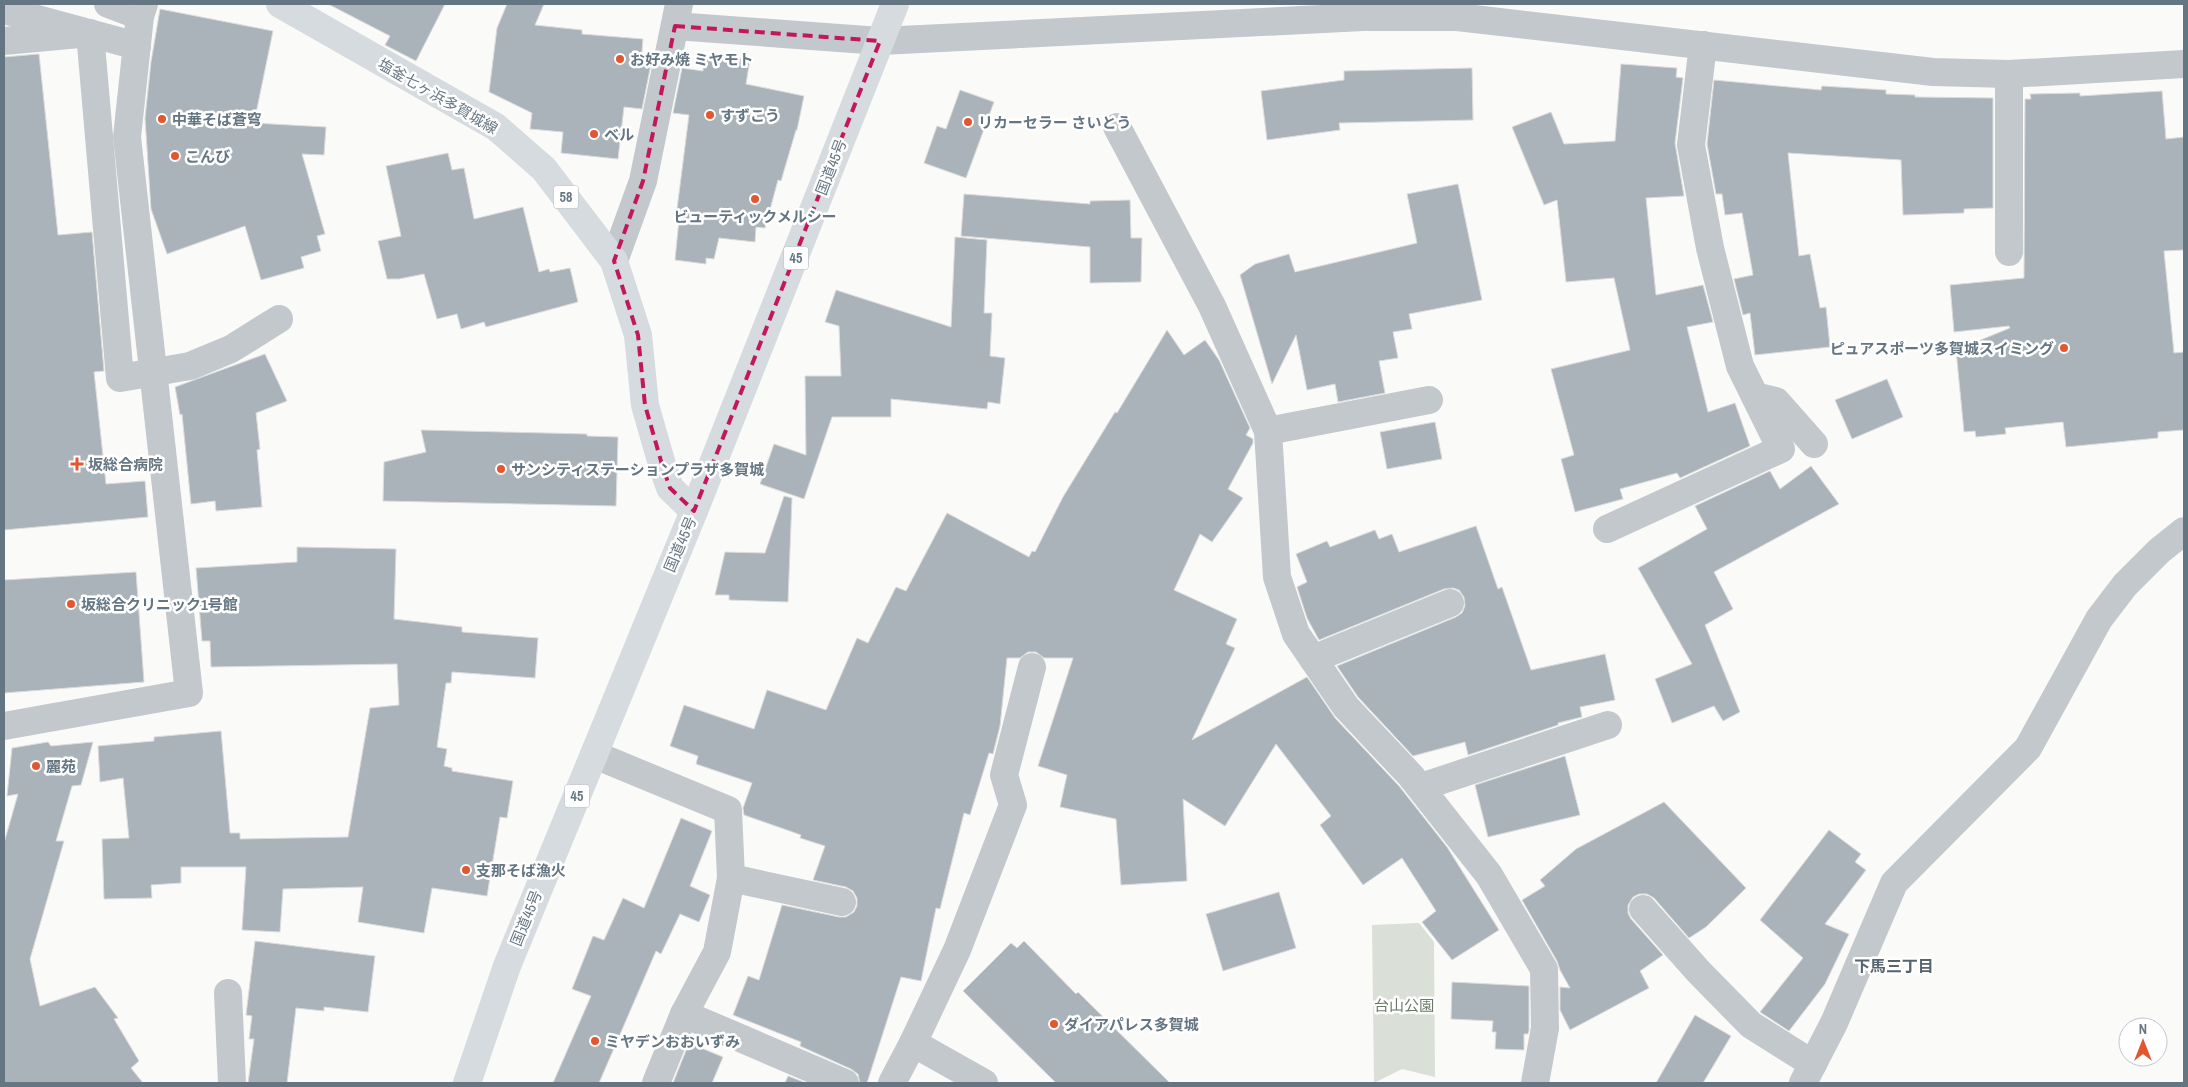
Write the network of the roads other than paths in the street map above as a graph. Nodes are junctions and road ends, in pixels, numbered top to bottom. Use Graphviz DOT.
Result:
graph roads {
  1 [pos="108,4"];
  2 [pos="280,4"];
  3 [pos="895,4"];
  4 [pos="4,10"];
  5 [pos="142,10"];
  6 [pos="677,15"];
  7 [pos="90,33"];
  8 [pos="4,41"];
  9 [pos="880,41"];
  10 [pos="1703,45"];
  11 [pos="137,46"];
  12 [pos="2184,64"];
  13 [pos="2008,74"];
  14 [pos="1117,127"];
  15 [pos="2008,252"];
  16 [pos="614,260"];
  17 [pos="279,319"];
  18 [pos="155,381"];
  19 [pos="1755,396"];
  20 [pos="1429,400"];
  21 [pos="1268,431"];
  22 [pos="1814,444"];
  23 [pos="694,511"];
  24 [pos="1607,529"];
  25 [pos="2184,531"];
  26 [pos="1450,603"];
  27 [pos="1313,659"];
  28 [pos="1032,667"];
  29 [pos="1608,725"];
  30 [pos="4,726"];
  31 [pos="595,755"];
  32 [pos="1421,787"];
  33 [pos="731,878"];
  34 [pos="842,902"];
  35 [pos="1643,909"];
  36 [pos="228,993"];
  37 [pos="684,1014"];
  38 [pos="913,1042"];
  39 [pos="1808,1073"];
  40 [pos="232,1083"];
  41 [pos="467,1083"];
  42 [pos="656,1083"];
  43 [pos="845,1083"];
  44 [pos="892,1083"];
  45 [pos="984,1083"];
  46 [pos="1535,1083"];
  1 -- 5 [label="street"];
  2 -- 16 [label="main road, 塩釜七ヶ浜多賀城線 / 58"];
  3 -- 9 [label="main road, 国道45号 / 45"];
  4 -- 7 [label="street"];
  5 -- 11 [label="street"];
  6 -- 9 [label="street"];
  6 -- 16 [label="street"];
  7 -- 8 [label="street"];
  7 -- 11 [label="street"];
  7 -- 18 [label="street"];
  9 -- 10 [label="street"];
  9 -- 23 [label="main road, 国道45号 / 45"];
  10 -- 13 [label="street"];
  10 -- 19 [label="street"];
  11 -- 18 [label="street"];
  12 -- 13 [label="street"];
  13 -- 15 [label="street"];
  14 -- 21 [label="street"];
  16 -- 23 [label="main road, 塩釜七ヶ浜多賀城線 / 58"];
  17 -- 18 [label="street"];
  18 -- 30 [label="street"];
  19 -- 22 [label="street"];
  19 -- 24 [label="street"];
  20 -- 21 [label="street"];
  21 -- 27 [label="street"];
  23 -- 31 [label="main road, 国道45号 / 45"];
  25 -- 39 [label="street"];
  26 -- 27 [label="street"];
  27 -- 32 [label="street"];
  28 -- 38 [label="street"];
  29 -- 32 [label="street"];
  31 -- 33 [label="street"];
  31 -- 41 [label="main road, 国道45号 / 45"];
  32 -- 46 [label="street"];
  33 -- 34 [label="street"];
  33 -- 37 [label="street"];
  35 -- 39 [label="street"];
  36 -- 40 [label="street"];
  37 -- 42 [label="street"];
  37 -- 43 [label="street"];
  38 -- 44 [label="street"];
  38 -- 45 [label="street"];
}
